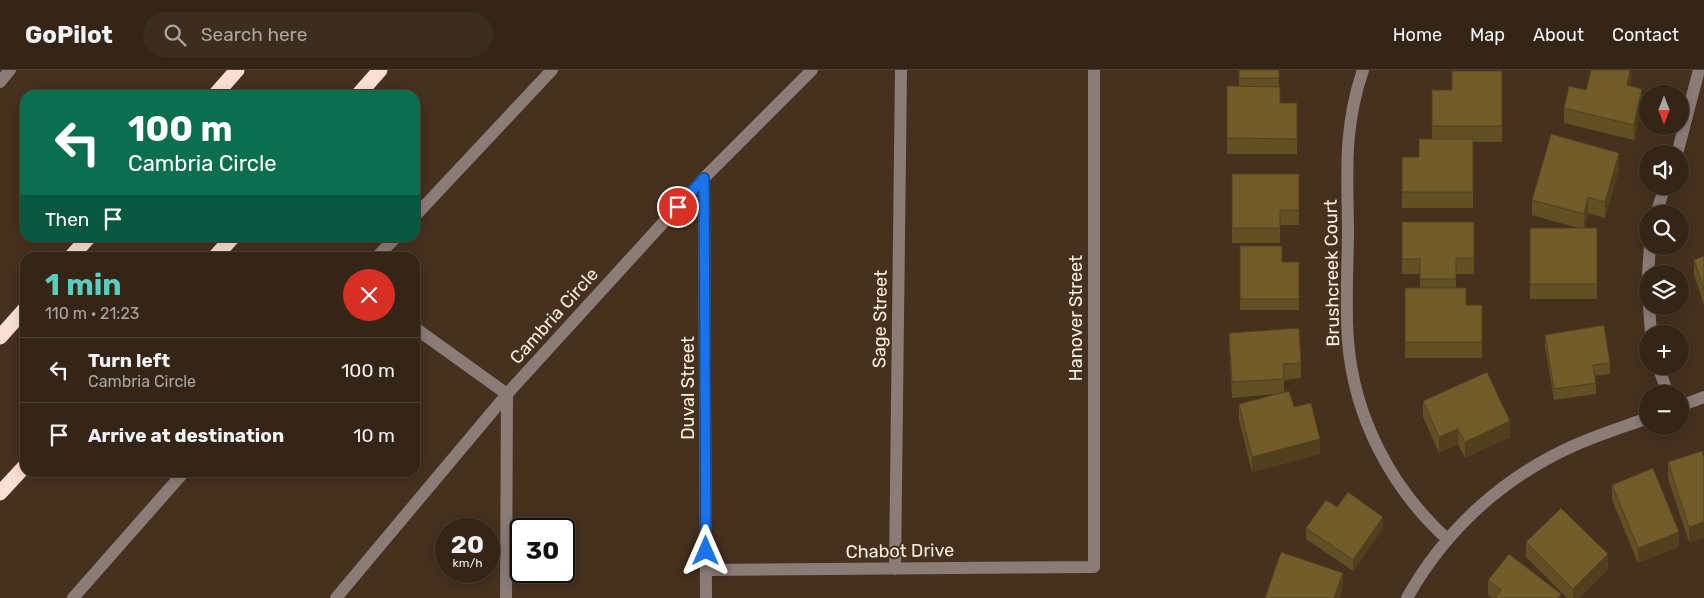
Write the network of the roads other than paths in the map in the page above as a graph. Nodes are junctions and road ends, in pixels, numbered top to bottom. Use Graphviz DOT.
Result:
graph roads {
  1 [pos="10,70"];
  2 [pos="237,70"];
  3 [pos="380,70"];
  4 [pos="552,70"];
  5 [pos="812,70"];
  6 [pos="901,70"];
  7 [pos="1094,70"];
  8 [pos="1363,70"];
  9 [pos="1699,70"];
  10 [pos="0,82"];
  11 [pos="219,90"];
  12 [pos="362,90"];
  13 [pos="1679,145"];
  14 [pos="704,178"];
  15 [pos="420,211"];
  16 [pos="84,242"];
  17 [pos="228,242"];
  18 [pos="391,242"];
  19 [pos="75,252"];
  20 [pos="219,252"];
  21 [pos="382,252"];
  22 [pos="20,315"];
  23 [pos="420,332"];
  24 [pos="0,337"];
  25 [pos="507,394"];
  26 [pos="1704,397"];
  27 [pos="1689,403"];
  28 [pos="1639,421"];
  29 [pos="20,471"];
  30 [pos="180,477"];
  31 [pos="0,493"];
  32 [pos="1447,539"];
  33 [pos="1094,567"];
  34 [pos="895,568"];
  35 [pos="706,570"];
  36 [pos="73,598"];
  37 [pos="336,598"];
  38 [pos="506,598"];
  39 [pos="706,598"];
  40 [pos="1407,598"];
  1 -- 10 [label="street"];
  2 -- 11 [label="highway"];
  3 -- 12 [label="highway"];
  4 -- 15 [label="street"];
  5 -- 14 [label="street, Cambria Circle"];
  6 -- 34 [label="street, Sage Street"];
  7 -- 33 [label="street, Hanover Street"];
  8 -- 32 [label="street, Brushcreek Court"];
  9 -- 13 [label="street"];
  14 -- 25 [label="street, Cambria Circle"];
  14 -- 35 [label="street, Duval Street"];
  16 -- 19 [label="highway"];
  17 -- 20 [label="highway"];
  18 -- 21 [label="street"];
  22 -- 24 [label="highway"];
  23 -- 25 [label="street"];
  25 -- 37 [label="street, Cambria Circle"];
  25 -- 38 [label="street"];
  26 -- 27 [label="street"];
  28 -- 32 [label="street"];
  29 -- 31 [label="highway"];
  30 -- 36 [label="street"];
  32 -- 40 [label="street"];
  33 -- 34 [label="street, Chabot Drive"];
  34 -- 35 [label="street, Chabot Drive"];
  35 -- 39 [label="street, Duval Street"];
}
